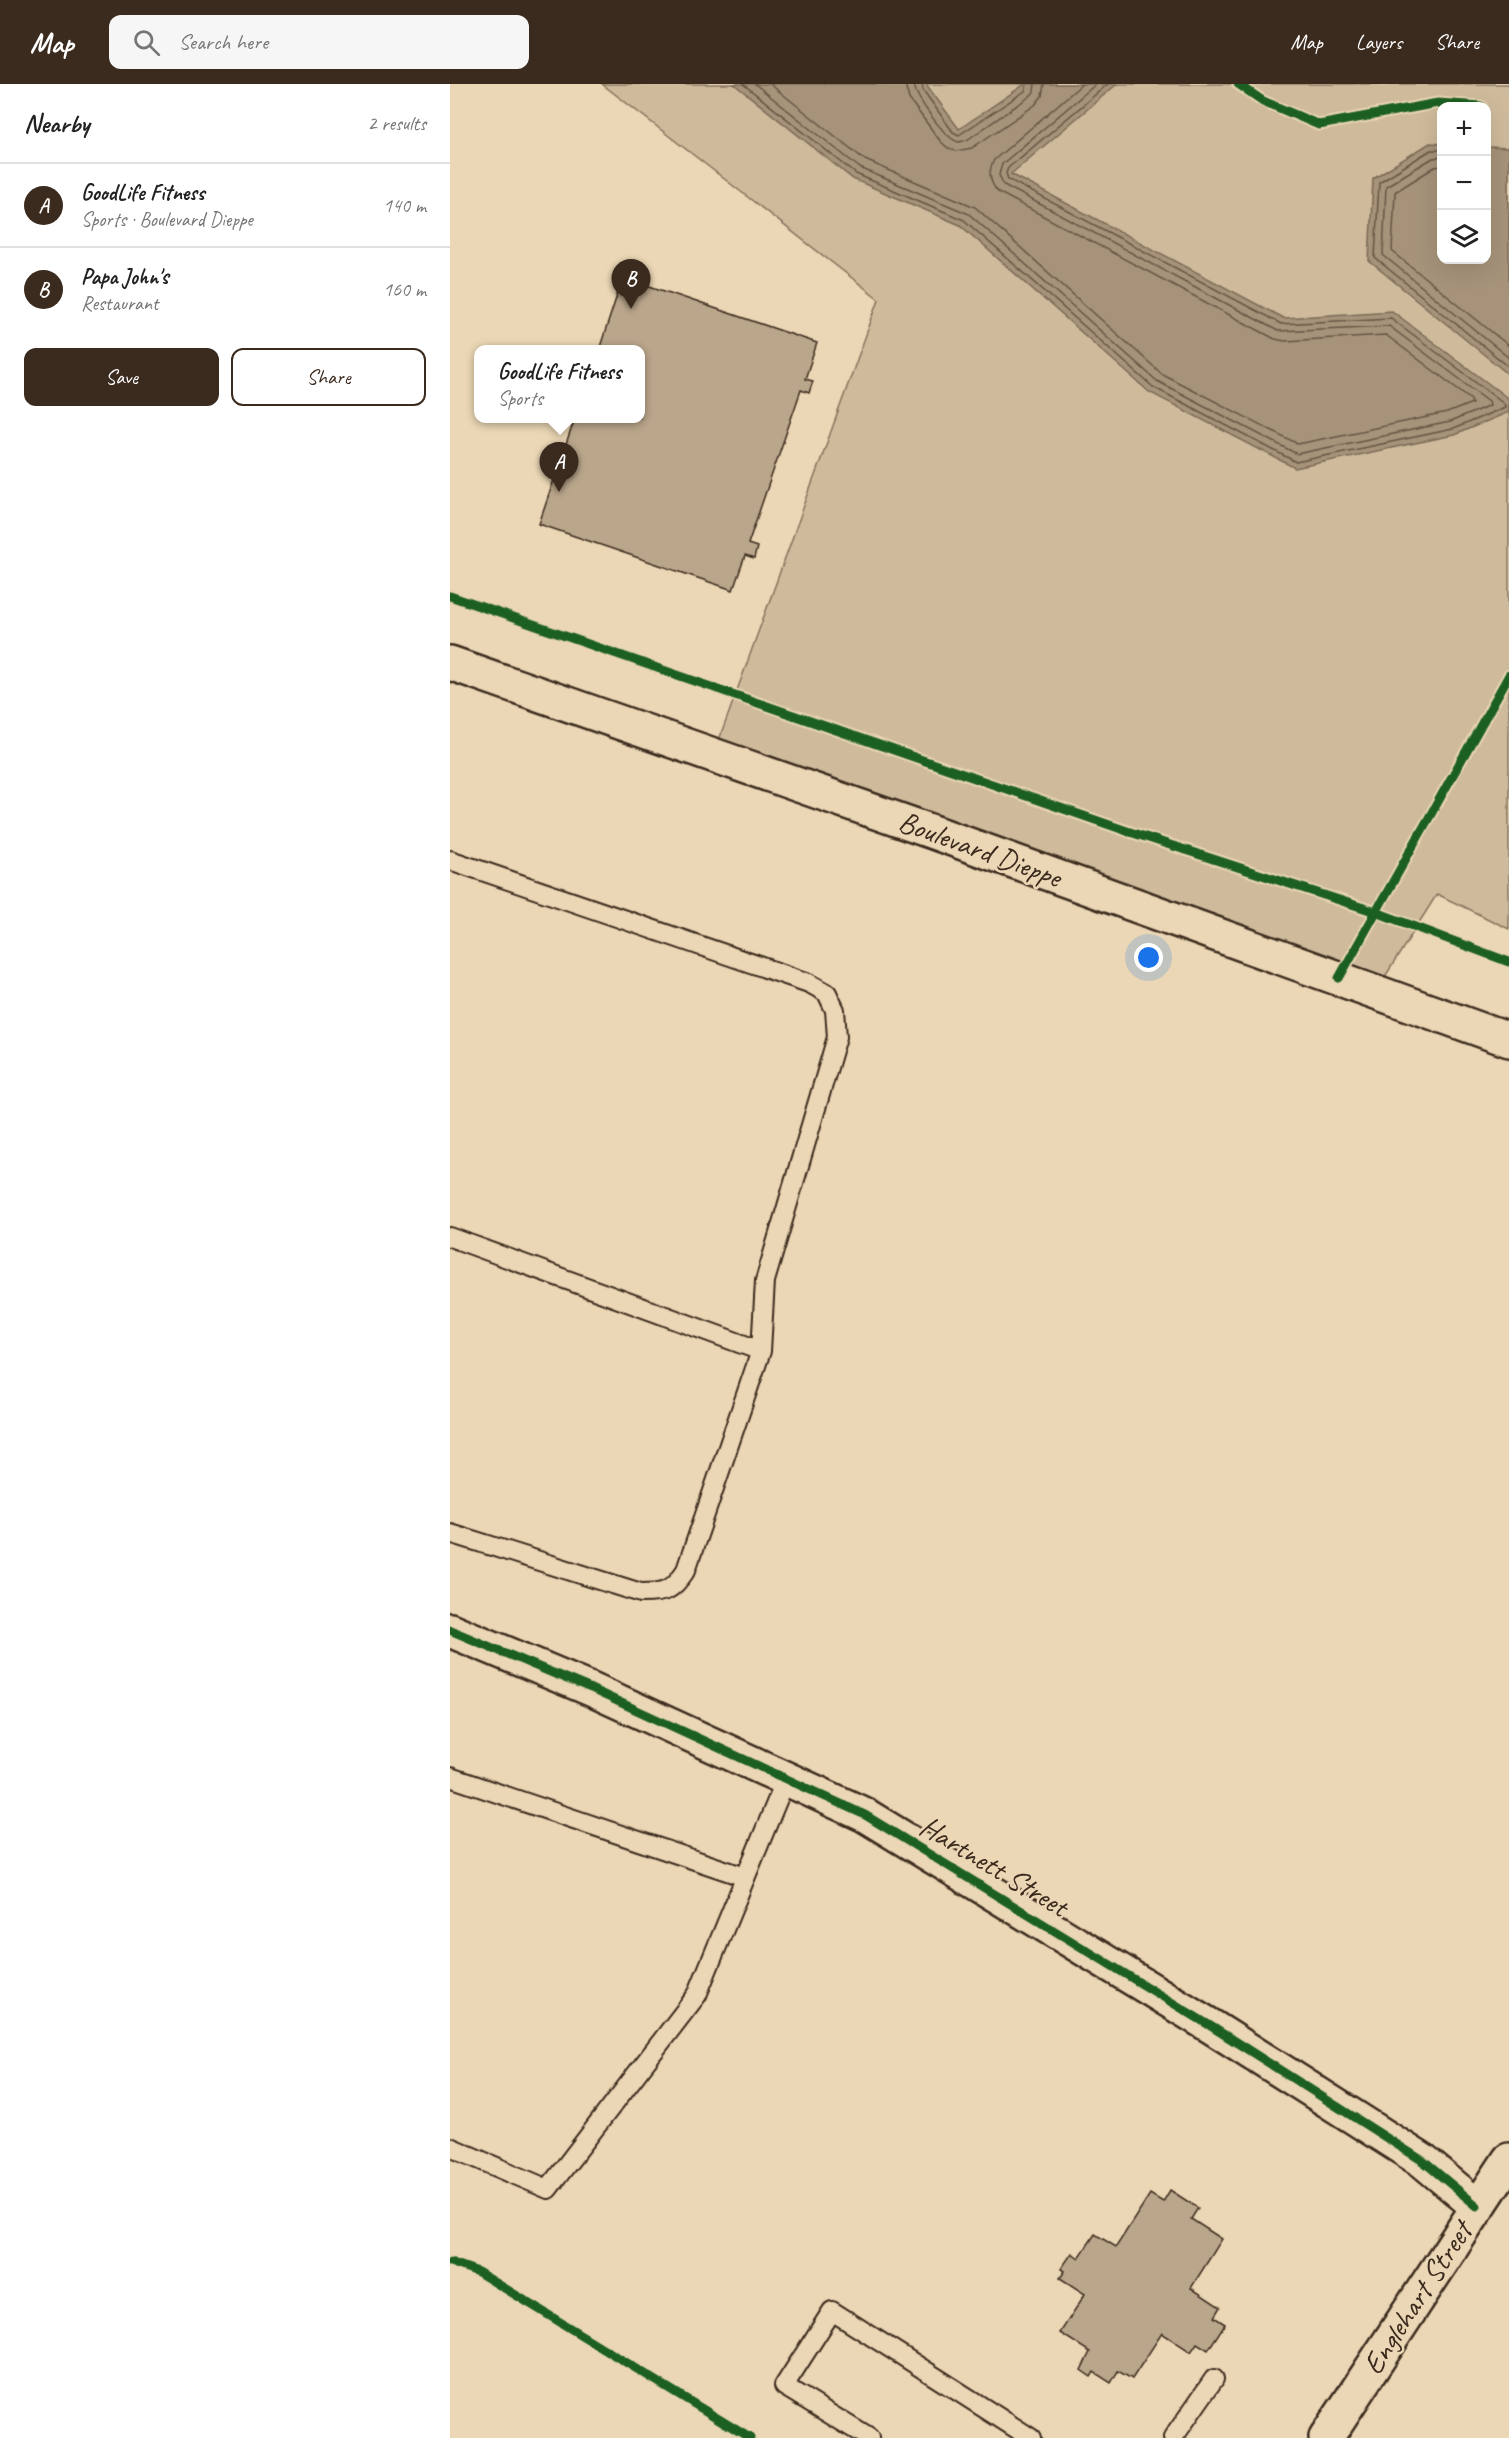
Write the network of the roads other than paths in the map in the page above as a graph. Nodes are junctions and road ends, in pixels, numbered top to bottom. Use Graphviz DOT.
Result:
graph roads {
  1 [pos="450,663"];
  2 [pos="450,860"];
  3 [pos="1509,1040"];
  4 [pos="450,1238"];
  5 [pos="761,1351"];
  6 [pos="450,1533"];
  7 [pos="450,1630"];
  8 [pos="450,1777"];
  9 [pos="786,1779"];
  10 [pos="745,1877"];
  11 [pos="450,2147"];
  12 [pos="1509,2160"];
  13 [pos="1478,2206"];
  14 [pos="1214,2379"];
  15 [pos="869,2438"];
  16 [pos="1031,2438"];
  17 [pos="1173,2438"];
  18 [pos="1326,2438"];
  1 -- 3 [label="street, Boulevard Dieppe"];
  2 -- 5 [label="lane"];
  4 -- 5 [label="lane"];
  5 -- 6 [label="lane"];
  7 -- 9 [label="street, Hartnett Street"];
  8 -- 10 [label="lane"];
  9 -- 10 [label="lane"];
  9 -- 13 [label="street, Hartnett Street"];
  10 -- 11 [label="lane"];
  12 -- 13 [label="street, Englehart Street"];
  13 -- 18 [label="street, Englehart Street"];
  14 -- 17 [label="lane"];
  15 -- 16 [label="lane"];
}
